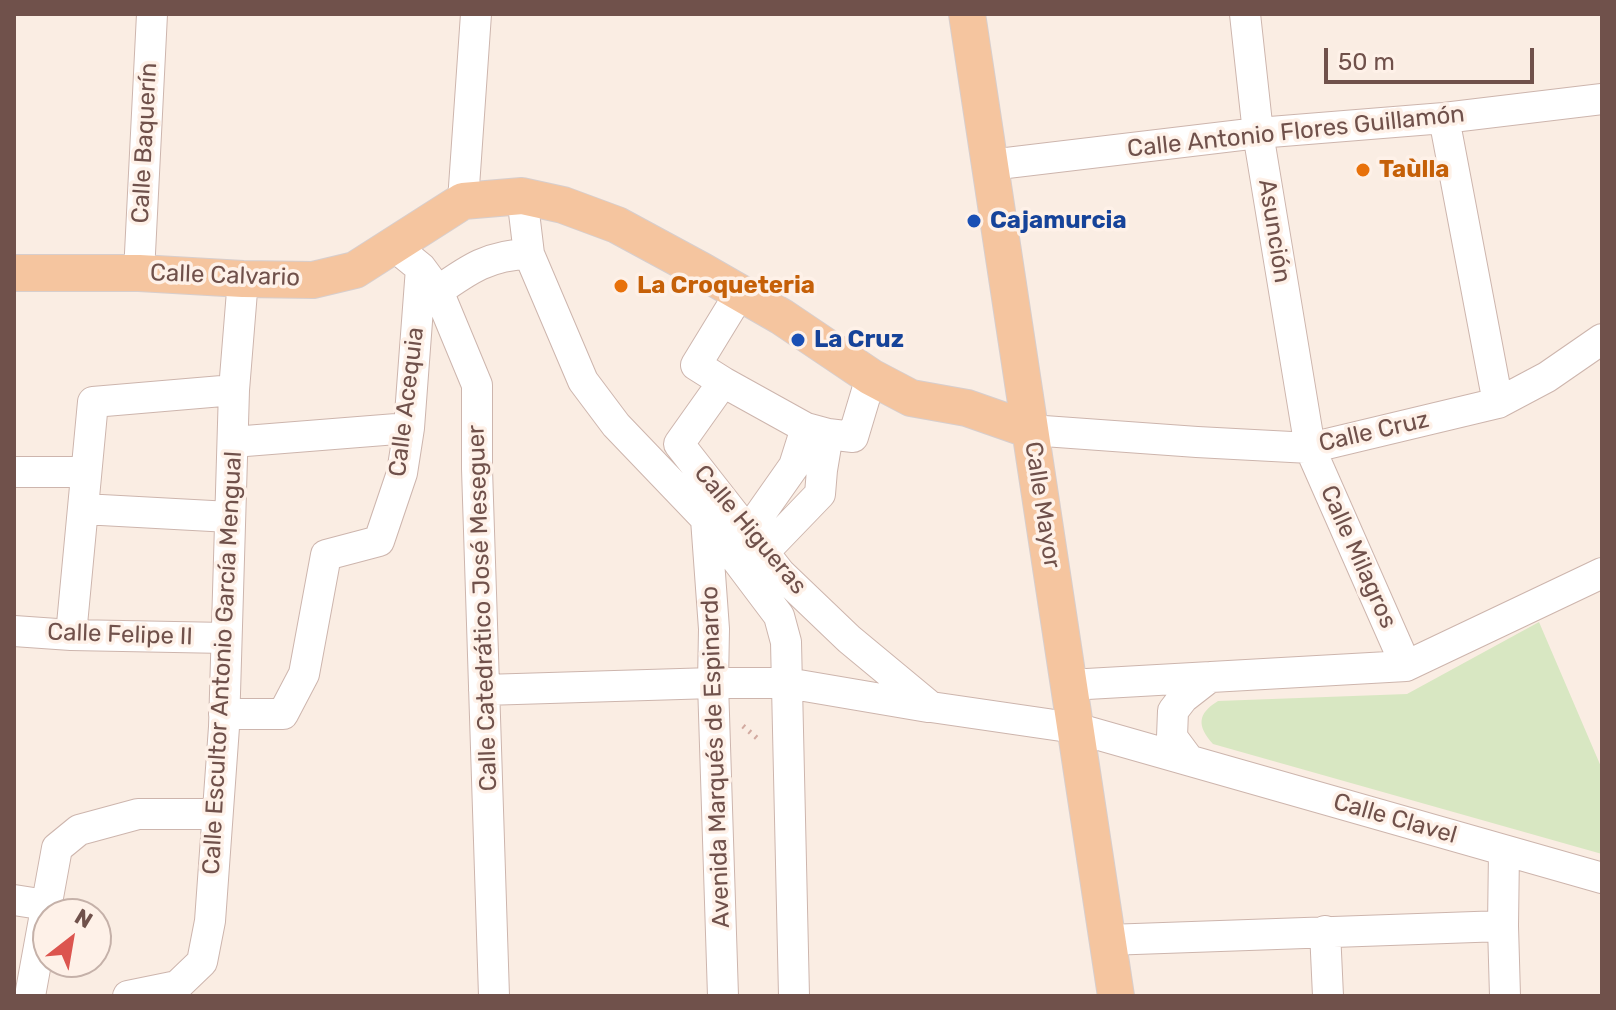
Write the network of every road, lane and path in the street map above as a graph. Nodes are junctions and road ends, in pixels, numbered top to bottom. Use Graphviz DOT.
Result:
graph roads {
  1 [pos="152,14"];
  2 [pos="476,14"];
  3 [pos="967,14"];
  4 [pos="1245,14"];
  5 [pos="1602,99"];
  6 [pos="1444,118"];
  7 [pos="1258,133"];
  8 [pos="990,165"];
  9 [pos="522,196"];
  10 [pos="463,201"];
  11 [pos="529,254"];
  12 [pos="418,269"];
  13 [pos="14,273"];
  14 [pos="139,273"];
  15 [pos="243,279"];
  16 [pos="740,293"];
  17 [pos="1602,339"];
  18 [pos="871,377"];
  19 [pos="723,382"];
  20 [pos="234,390"];
  21 [pos="1498,403"];
  22 [pos="409,428"];
  23 [pos="1030,430"];
  24 [pos="817,431"];
  25 [pos="233,442"];
  26 [pos="1310,448"];
  27 [pos="14,472"];
  28 [pos="86,472"];
  29 [pos="83,509"];
  30 [pos="230,517"];
  31 [pos="706,519"];
  32 [pos="756,541"];
  33 [pos="1602,573"];
  34 [pos="14,631"];
  35 [pos="71,635"];
  36 [pos="226,638"];
  37 [pos="1406,666"];
  38 [pos="1210,677"];
  39 [pos="713,683"];
  40 [pos="787,683"];
  41 [pos="1069,685"];
  42 [pos="484,690"];
  43 [pos="931,707"];
  44 [pos="224,714"];
  45 [pos="1075,728"];
  46 [pos="1189,760"];
  47 [pos="217,814"];
  48 [pos="1504,851"];
  49 [pos="1602,878"];
  50 [pos="47,898"];
  51 [pos="1503,926"];
  52 [pos="1325,931"];
  53 [pos="1107,940"];
  54 [pos="128,996"];
  55 [pos="494,996"];
  56 [pos="723,996"];
  57 [pos="794,996"];
  58 [pos="1116,996"];
  59 [pos="1328,996"];
  60 [pos="1505,996"];
  1 -- 14 [label="street, Calle Baquerín"];
  2 -- 10 [label="street"];
  3 -- 8 [label="main road, Calle Mayor"];
  4 -- 7 [label="street, Asunción"];
  5 -- 6 [label="street, Calle Antonio Flores Guillamón"];
  6 -- 7 [label="street, Calle Antonio Flores Guillamón"];
  6 -- 21 [label="street"];
  7 -- 8 [label="street, Calle Antonio Flores Guillamón"];
  7 -- 26 [label="street, Asunción"];
  8 -- 23 [label="main road, Calle Mayor"];
  9 -- 10 [label="main road, Calle Calvario"];
  9 -- 11 [label="street, Avenida Marqués de Espinardo"];
  9 -- 16 [label="main road, Calle Calvario"];
  10 -- 12 [label="main road, Calle Calvario"];
  11 -- 12 [label="street"];
  11 -- 31 [label="street, Avenida Marqués de Espinardo"];
  12 -- 15 [label="main road, Calle Calvario"];
  12 -- 22 [label="street, Calle Acequia"];
  12 -- 42 [label="street, Calle Catedrático José Meseguer"];
  13 -- 14 [label="main road, Calle Calvario"];
  14 -- 15 [label="main road, Calle Calvario"];
  15 -- 20 [label="street, Calle Escultor Antonio García Mengual"];
  16 -- 18 [label="main road, Calle Calvario"];
  16 -- 19 [label="street"];
  17 -- 21 [label="street, Calle Cruz"];
  18 -- 23 [label="main road, Calle Calvario"];
  18 -- 24 [label="street"];
  19 -- 24 [label="street"];
  19 -- 32 [label="street, Calle Higueras"];
  20 -- 25 [label="street, Calle Escultor Antonio García Mengual"];
  20 -- 28 [label="street"];
  21 -- 26 [label="street, Calle Cruz"];
  22 -- 25 [label="street"];
  22 -- 44 [label="street, Calle Acequia"];
  23 -- 26 [label="street, Calle Cruz"];
  23 -- 41 [label="main road, Calle Mayor"];
  24 -- 32 [label="street"];
  25 -- 30 [label="street, Calle Escultor Antonio García Mengual"];
  26 -- 37 [label="street, Calle Milagros"];
  27 -- 28 [label="street"];
  28 -- 29 [label="street"];
  29 -- 30 [label="street"];
  29 -- 35 [label="street"];
  30 -- 36 [label="street, Calle Escultor Antonio García Mengual"];
  31 -- 39 [label="street, Avenida Marqués de Espinardo"];
  31 -- 40 [label="street, Avenida Marqués de Espinardo"];
  32 -- 43 [label="street, Calle Higueras"];
  33 -- 37 [label="street"];
  34 -- 35 [label="street, Calle Felipe II"];
  35 -- 36 [label="street, Calle Felipe II"];
  36 -- 44 [label="street, Calle Escultor Antonio García Mengual"];
  37 -- 38 [label="street"];
  38 -- 41 [label="street"];
  38 -- 46 [label="street"];
  39 -- 40 [label="street"];
  39 -- 42 [label="street"];
  39 -- 56 [label="street, Avenida Marqués de Espinardo"];
  40 -- 43 [label="street"];
  40 -- 57 [label="street, Avenida Marqués de Espinardo"];
  41 -- 45 [label="main road, Calle Mayor"];
  42 -- 55 [label="street, Calle Catedrático José Meseguer"];
  43 -- 45 [label="street"];
  44 -- 47 [label="street, Calle Escultor Antonio García Mengual"];
  45 -- 46 [label="street, Calle Clavel"];
  45 -- 53 [label="main road, Calle Mayor"];
  46 -- 48 [label="street, Calle Clavel"];
  47 -- 50 [label="street"];
  47 -- 54 [label="street, Calle Escultor Antonio García Mengual"];
  48 -- 49 [label="street, Calle Clavel"];
  48 -- 51 [label="street"];
  51 -- 52 [label="street"];
  51 -- 60 [label="street"];
  52 -- 53 [label="street"];
  52 -- 59 [label="street"];
  53 -- 58 [label="main road, Calle Mayor"];
}
